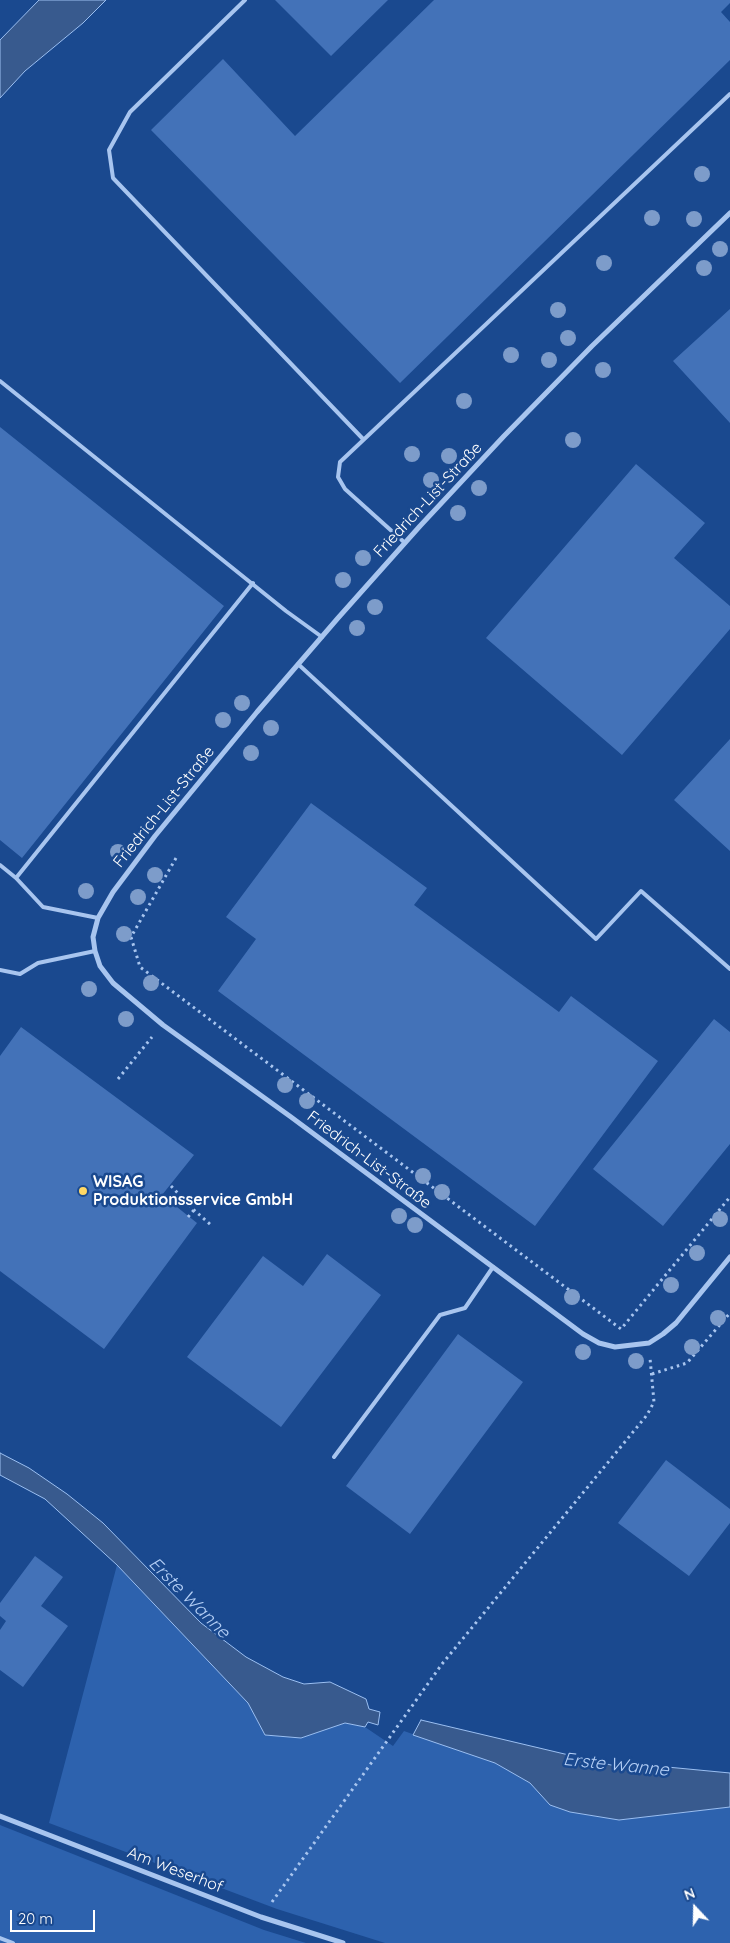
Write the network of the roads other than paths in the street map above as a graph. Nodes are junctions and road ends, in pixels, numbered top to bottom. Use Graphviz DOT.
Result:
graph roads {
  1 [pos="245,0"];
  2 [pos="730,94"];
  3 [pos="730,213"];
  4 [pos="0,381"];
  5 [pos="363,439"];
  6 [pos="404,543"];
  7 [pos="253,583"];
  8 [pos="322,637"];
  9 [pos="298,664"];
  10 [pos="0,865"];
  11 [pos="16,878"];
  12 [pos="98,918"];
  13 [pos="95,951"];
  14 [pos="730,969"];
  15 [pos="0,970"];
  16 [pos="730,1256"];
  17 [pos="493,1267"];
  18 [pos="334,1457"];
  19 [pos="0,1816"];
  20 [pos="0,1938"];
  21 [pos="13,1943"];
  22 [pos="343,1943"];
  1 -- 5 [label="lane"];
  2 -- 5 [label="lane"];
  3 -- 6 [label="street, Friedrich-List-Straße"];
  4 -- 7 [label="lane"];
  5 -- 6 [label="lane"];
  6 -- 8 [label="street, Friedrich-List-Straße"];
  7 -- 8 [label="lane"];
  7 -- 11 [label="lane"];
  8 -- 9 [label="street, Friedrich-List-Straße"];
  9 -- 12 [label="street, Friedrich-List-Straße"];
  9 -- 14 [label="lane"];
  10 -- 11 [label="lane"];
  11 -- 12 [label="lane"];
  12 -- 13 [label="street, Friedrich-List-Straße"];
  13 -- 15 [label="lane"];
  13 -- 17 [label="street, Friedrich-List-Straße"];
  16 -- 17 [label="street, Friedrich-List-Straße"];
  17 -- 18 [label="lane"];
  19 -- 22 [label="street, Am Weserhof"];
  20 -- 21 [label="lane"];
}
